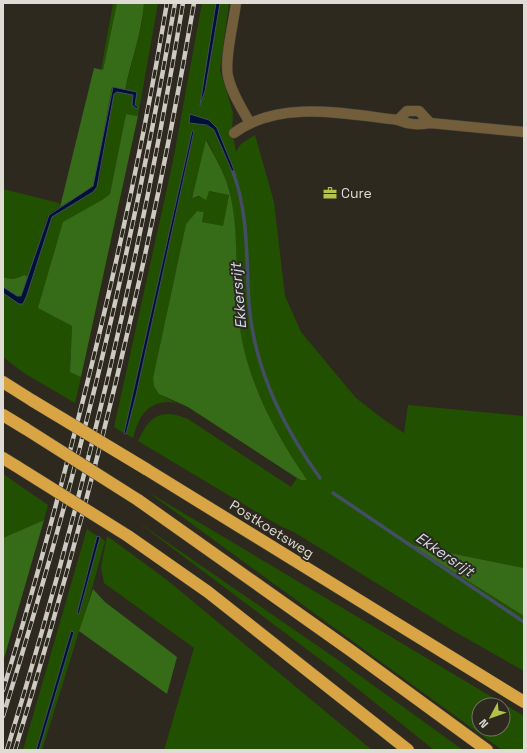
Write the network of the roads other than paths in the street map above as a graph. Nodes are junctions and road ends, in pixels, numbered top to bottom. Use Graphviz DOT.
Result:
graph roads {
  1 [pos="236,3"];
  2 [pos="398,120"];
  3 [pos="250,123"];
  4 [pos="430,123"];
  5 [pos="524,132"];
  6 [pos="234,133"];
  7 [pos="3,382"];
  8 [pos="3,415"];
  9 [pos="3,458"];
  10 [pos="524,702"];
  11 [pos="394,740"];
  12 [pos="404,750"];
  13 [pos="408,750"];
  14 [pos="487,750"];
  1 -- 3 [label="street"];
  2 -- 3 [label="street"];
  2 -- 4 [label="street"];
  2 -- 4 [label="street"];
  3 -- 6 [label="street"];
  4 -- 5 [label="street"];
  7 -- 10 [label="highway, Postkoetsweg, bridge"];
  8 -- 14 [label="highway, bridge"];
  9 -- 11 [label="highway, bridge"];
  11 -- 12 [label="highway"];
  11 -- 13 [label="highway"];
}
